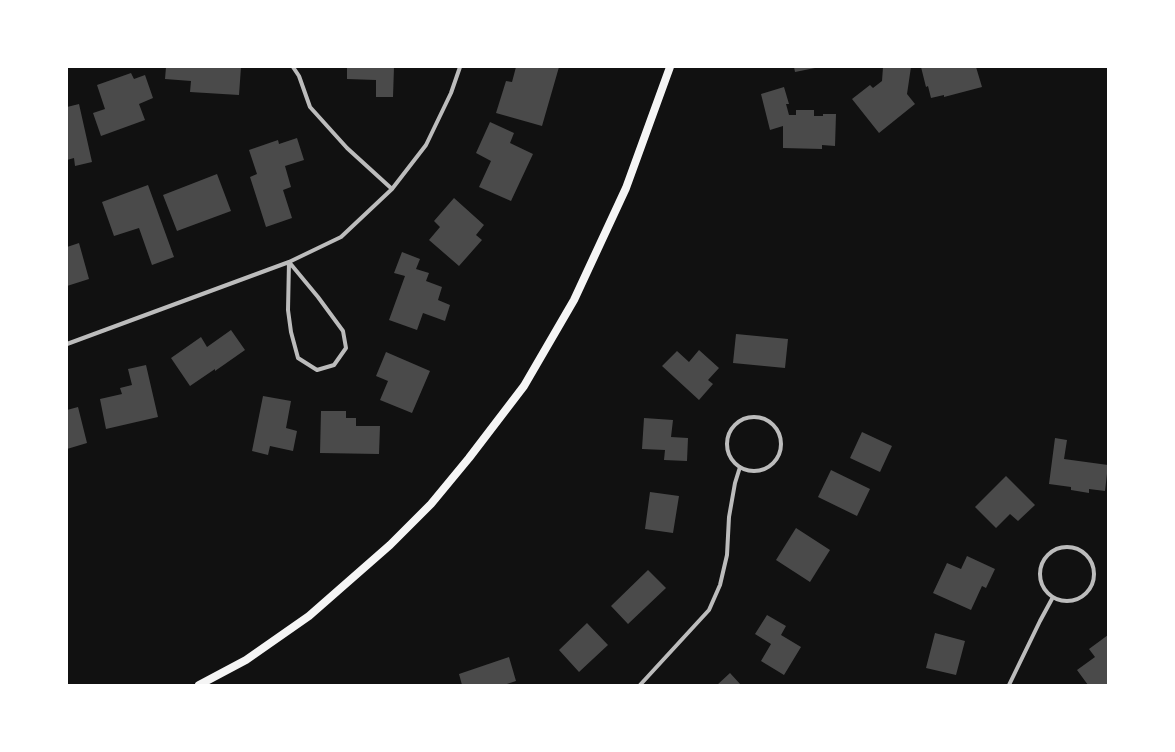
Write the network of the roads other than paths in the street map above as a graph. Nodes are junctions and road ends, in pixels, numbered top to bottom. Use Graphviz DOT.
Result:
graph roads {
  1 [pos="293,67"];
  2 [pos="460,67"];
  3 [pos="670,67"];
  4 [pos="392,189"];
  5 [pos="289,262"];
  6 [pos="67,344"];
  7 [pos="740,467"];
  8 [pos="1053,597"];
  9 [pos="199,685"];
  10 [pos="640,685"];
  11 [pos="1009,685"];
  1 -- 4 [label="street"];
  2 -- 4 [label="street"];
  3 -- 9 [label="main road"];
  4 -- 5 [label="street"];
  5 -- 5 [label="street"];
  5 -- 6 [label="street"];
  7 -- 7 [label="street"];
  7 -- 10 [label="street"];
  8 -- 8 [label="street"];
  8 -- 11 [label="street"];
}
